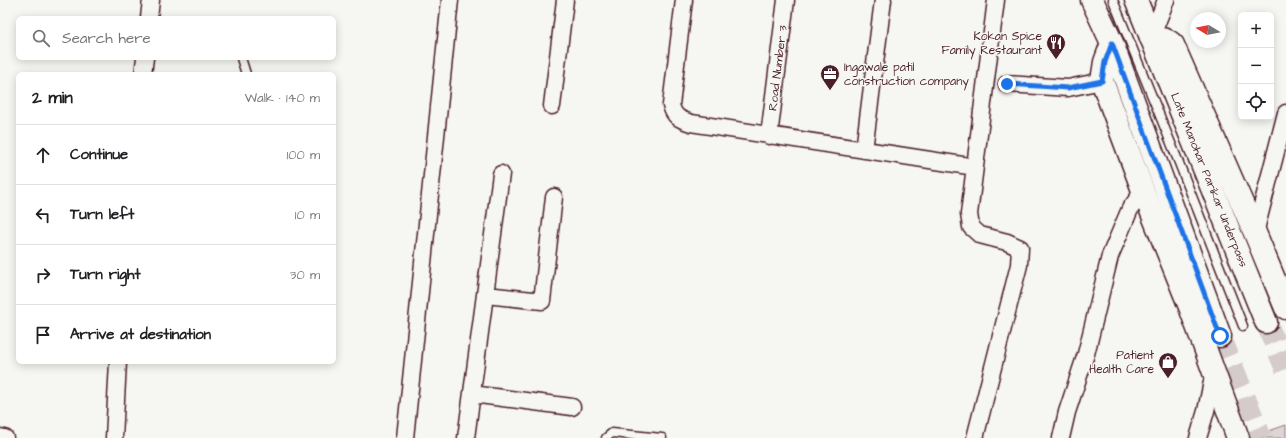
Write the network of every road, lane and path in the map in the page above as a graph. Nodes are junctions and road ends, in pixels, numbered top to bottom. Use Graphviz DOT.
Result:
graph roads {
  1 [pos="151,0"];
  2 [pos="450,0"];
  3 [pos="565,0"];
  4 [pos="684,0"];
  5 [pos="786,0"];
  6 [pos="883,0"];
  7 [pos="996,0"];
  8 [pos="1092,0"];
  9 [pos="1113,0"];
  10 [pos="1136,0"];
  11 [pos="1166,0"];
  12 [pos="150,16"];
  13 [pos="1151,38"];
  14 [pos="1112,43"];
  15 [pos="145,60"];
  16 [pos="242,60"];
  17 [pos="143,72"];
  18 [pos="245,72"];
  19 [pos="1102,81"];
  20 [pos="1007,84"];
  21 [pos="552,106"];
  22 [pos="1286,113"];
  23 [pos="769,136"];
  24 [pos="864,150"];
  25 [pos="975,167"];
  26 [pos="500,174"];
  27 [pos="1143,191"];
  28 [pos="554,197"];
  29 [pos="1255,233"];
  30 [pos="486,295"];
  31 [pos="1286,308"];
  32 [pos="1266,322"];
  33 [pos="1244,326"];
  34 [pos="1220,336"];
  35 [pos="118,364"];
  36 [pos="1214,372"];
  37 [pos="472,394"];
  38 [pos="572,407"];
  39 [pos="0,437"];
  40 [pos="5,438"];
  41 [pos="114,438"];
  42 [pos="405,438"];
  43 [pos="466,438"];
  44 [pos="606,438"];
  45 [pos="662,438"];
  46 [pos="975,438"];
  47 [pos="1061,438"];
  48 [pos="1198,438"];
  49 [pos="1238,438"];
  1 -- 12 [label="street"];
  2 -- 42 [label="street"];
  3 -- 21 [label="street"];
  4 -- 23 [label="street"];
  5 -- 23 [label="street, Road Number 3"];
  6 -- 24 [label="street"];
  7 -- 25 [label="street"];
  8 -- 14 [label="main road"];
  9 -- 33 [label="lane"];
  10 -- 13 [label="main road, Late Manohar Parikar Underpass"];
  11 -- 13 [label="street"];
  13 -- 29 [label="main road"];
  13 -- 32 [label="main road, Late Manohar Parikar Underpass"];
  14 -- 19 [label="main road"];
  14 -- 34 [label="main road"];
  15 -- 17 [label="street"];
  16 -- 18 [label="lane"];
  19 -- 20 [label="street"];
  19 -- 27 [label="main road"];
  22 -- 29 [label="street"];
  23 -- 24 [label="street"];
  24 -- 25 [label="street"];
  25 -- 46 [label="street"];
  26 -- 30 [label="street"];
  27 -- 36 [label="main road"];
  27 -- 47 [label="street"];
  28 -- 30 [label="street"];
  29 -- 31 [label="main road"];
  30 -- 37 [label="street"];
  35 -- 41 [label="street"];
  36 -- 48 [label="street"];
  36 -- 49 [label="main road"];
  37 -- 38 [label="street"];
  37 -- 43 [label="street"];
  39 -- 40 [label="street"];
  44 -- 45 [label="lane"];
}
